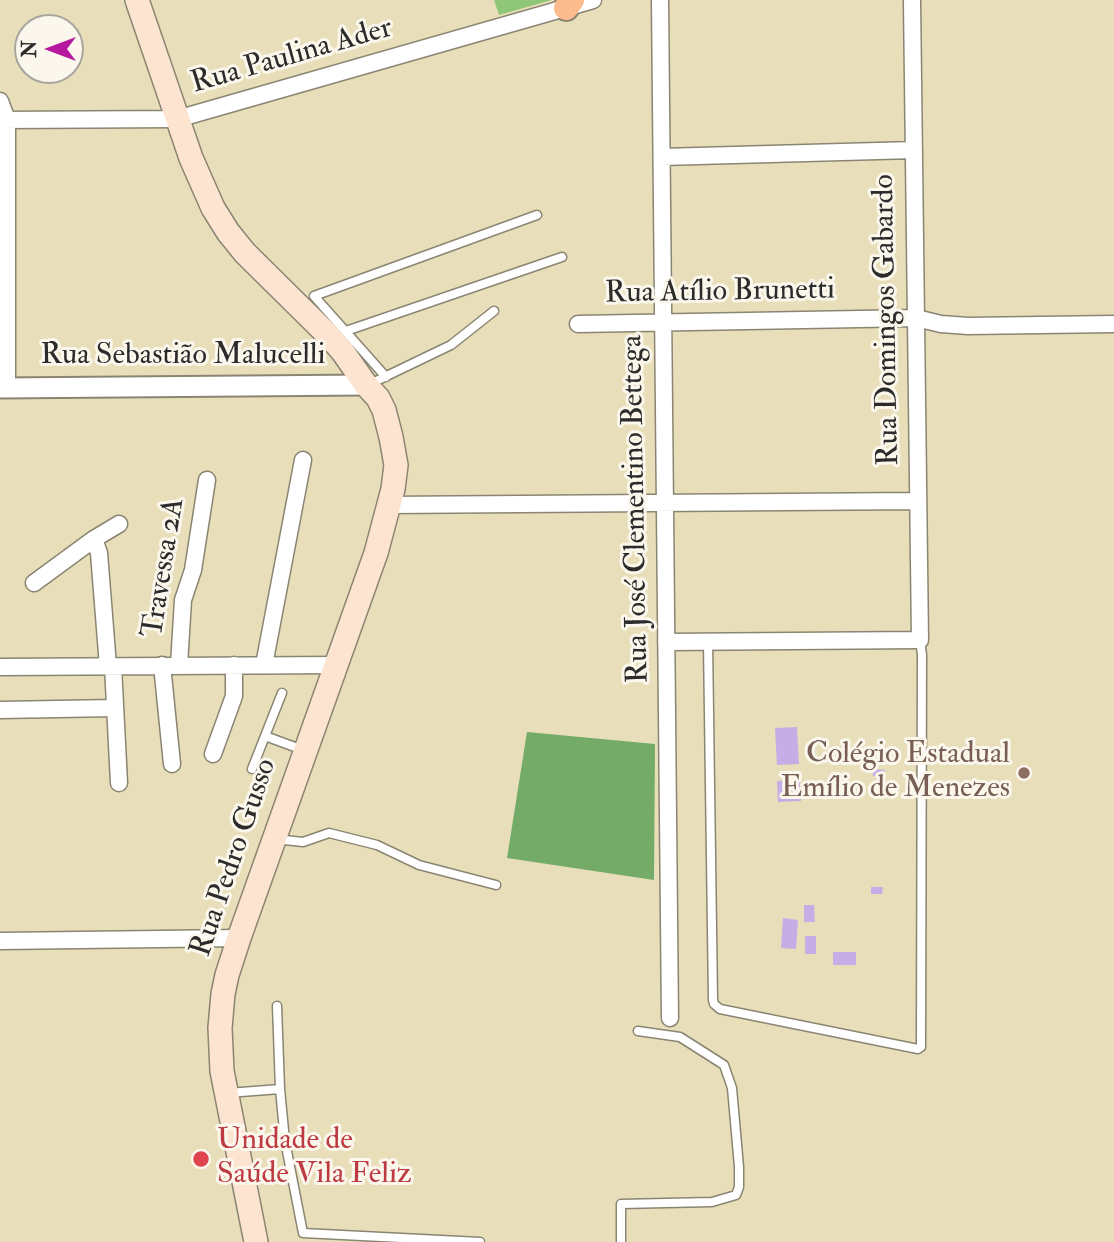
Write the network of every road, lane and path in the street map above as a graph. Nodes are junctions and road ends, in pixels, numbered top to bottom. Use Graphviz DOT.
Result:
graph roads {
  1 [pos="137,0"];
  2 [pos="593,0"];
  3 [pos="660,0"];
  4 [pos="912,0"];
  5 [pos="569,4"];
  6 [pos="0,102"];
  7 [pos="177,119"];
  8 [pos="3,120"];
  9 [pos="914,150"];
  10 [pos="662,157"];
  11 [pos="537,215"];
  12 [pos="562,257"];
  13 [pos="308,302"];
  14 [pos="494,312"];
  15 [pos="916,318"];
  16 [pos="663,322"];
  17 [pos="578,324"];
  18 [pos="1114,324"];
  19 [pos="346,331"];
  20 [pos="376,381"];
  21 [pos="4,388"];
  22 [pos="303,460"];
  23 [pos="207,480"];
  24 [pos="918,500"];
  25 [pos="665,503"];
  26 [pos="388,505"];
  27 [pos="119,524"];
  28 [pos="94,539"];
  29 [pos="34,583"];
  30 [pos="920,640"];
  31 [pos="666,642"];
  32 [pos="708,642"];
  33 [pos="162,665"];
  34 [pos="180,665"];
  35 [pos="234,665"];
  36 [pos="264,665"];
  37 [pos="337,665"];
  38 [pos="110,666"];
  39 [pos="0,667"];
  40 [pos="282,693"];
  41 [pos="115,708"];
  42 [pos="0,710"];
  43 [pos="265,736"];
  44 [pos="306,751"];
  45 [pos="213,754"];
  46 [pos="172,764"];
  47 [pos="252,769"];
  48 [pos="119,783"];
  49 [pos="275,839"];
  50 [pos="496,885"];
  51 [pos="239,938"];
  52 [pos="0,941"];
  53 [pos="276,1006"];
  54 [pos="670,1018"];
  55 [pos="638,1031"];
  56 [pos="280,1089"];
  57 [pos="225,1093"];
  58 [pos="256,1242"];
  59 [pos="480,1242"];
  60 [pos="621,1242"];
  1 -- 7 [label="main road, Rua Pedro Gusso"];
  2 -- 5 [label="street, Rua Paulina Ader"];
  3 -- 10 [label="street, Rua José Clementino Bettega"];
  4 -- 9 [label="street, Rua Domingos Gabardo"];
  5 -- 7 [label="street, Rua Paulina Ader"];
  6 -- 8 [label="street"];
  7 -- 8 [label="street, Rua Paulina Ader"];
  7 -- 13 [label="main road, Rua Pedro Gusso"];
  8 -- 21 [label="street"];
  9 -- 10 [label="street"];
  9 -- 15 [label="street, Rua Domingos Gabardo"];
  10 -- 16 [label="street, Rua José Clementino Bettega"];
  11 -- 13 [label="lane"];
  12 -- 19 [label="lane"];
  13 -- 19 [label="lane"];
  13 -- 20 [label="main road, Rua Pedro Gusso"];
  14 -- 20 [label="lane"];
  15 -- 16 [label="street, Rua Atílio Brunetti"];
  15 -- 18 [label="street, Rua Atílio Brunetti"];
  15 -- 24 [label="street, Rua Domingos Gabardo"];
  16 -- 17 [label="street, Rua Atílio Brunetti"];
  16 -- 25 [label="street, Rua José Clementino Bettega"];
  19 -- 20 [label="lane"];
  20 -- 21 [label="street, Rua Sebastião Malucelli"];
  20 -- 26 [label="main road, Rua Pedro Gusso"];
  22 -- 36 [label="street"];
  23 -- 34 [label="street, Travessa 2A"];
  24 -- 25 [label="street"];
  24 -- 30 [label="street, Rua Domingos Gabardo"];
  25 -- 26 [label="street"];
  25 -- 31 [label="street, Rua José Clementino Bettega"];
  26 -- 37 [label="main road, Rua Pedro Gusso"];
  27 -- 28 [label="street"];
  28 -- 29 [label="street"];
  28 -- 38 [label="street"];
  30 -- 32 [label="street"];
  30 -- 32 [label="lane"];
  31 -- 32 [label="street"];
  31 -- 54 [label="street, Rua José Clementino Bettega"];
  33 -- 34 [label="street"];
  33 -- 38 [label="street"];
  33 -- 46 [label="street"];
  34 -- 35 [label="street"];
  35 -- 36 [label="street"];
  35 -- 45 [label="street"];
  36 -- 37 [label="street"];
  37 -- 44 [label="main road, Rua Pedro Gusso"];
  38 -- 39 [label="street"];
  38 -- 41 [label="street"];
  40 -- 43 [label="lane"];
  41 -- 42 [label="street"];
  41 -- 48 [label="street"];
  43 -- 44 [label="lane"];
  43 -- 47 [label="lane"];
  44 -- 49 [label="main road, Rua Pedro Gusso"];
  49 -- 50 [label="lane"];
  49 -- 51 [label="main road, Rua Pedro Gusso"];
  51 -- 52 [label="street"];
  51 -- 57 [label="main road, Rua Pedro Gusso"];
  53 -- 56 [label="lane"];
  55 -- 60 [label="lane"];
  56 -- 57 [label="lane"];
  56 -- 59 [label="lane"];
  57 -- 58 [label="main road, Rua Pedro Gusso"];
}
